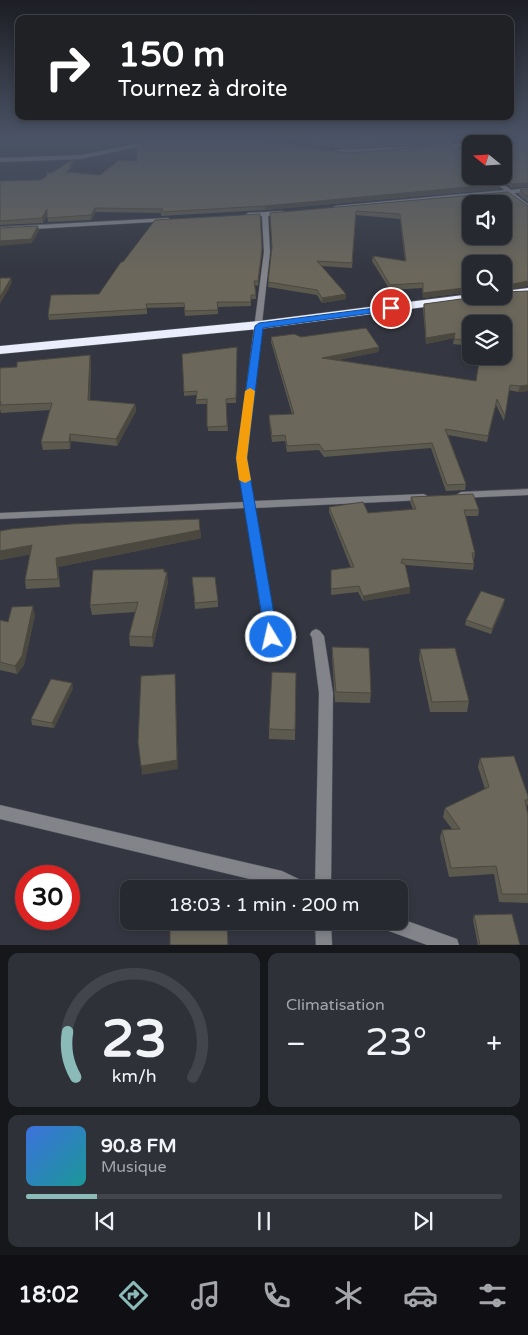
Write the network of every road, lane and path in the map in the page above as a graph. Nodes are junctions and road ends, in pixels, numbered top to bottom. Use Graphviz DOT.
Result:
graph roads {
  1 [pos="501,185"];
  2 [pos="528,190"];
  3 [pos="509,191"];
  4 [pos="329,208"];
  5 [pos="528,208"];
  6 [pos="293,212"];
  7 [pos="265,214"];
  8 [pos="236,216"];
  9 [pos="177,219"];
  10 [pos="0,229"];
  11 [pos="528,291"];
  12 [pos="512,293"];
  13 [pos="462,299"];
  14 [pos="259,326"];
  15 [pos="0,350"];
  16 [pos="528,492"];
  17 [pos="249,505"];
  18 [pos="0,516"];
  19 [pos="316,634"];
  20 [pos="271,637"];
  21 [pos="0,812"];
  22 [pos="284,880"];
  23 [pos="323,880"];
  24 [pos="323,930"];
  25 [pos="408,930"];
  26 [pos="324,945"];
  27 [pos="451,945"];
  1 -- 3 [label="street"];
  2 -- 3 [label="street"];
  3 -- 4 [label="street"];
  3 -- 5 [label="street"];
  6 -- 7 [label="street"];
  7 -- 8 [label="street"];
  7 -- 14 [label="street"];
  9 -- 10 [label="street"];
  11 -- 12 [label="highway"];
  13 -- 14 [label="highway"];
  14 -- 15 [label="highway"];
  14 -- 17 [label="street"];
  16 -- 17 [label="street"];
  17 -- 18 [label="street"];
  17 -- 20 [label="street"];
  19 -- 23 [label="street"];
  21 -- 22 [label="street"];
  24 -- 26 [label="street"];
  25 -- 27 [label="street"];
}
